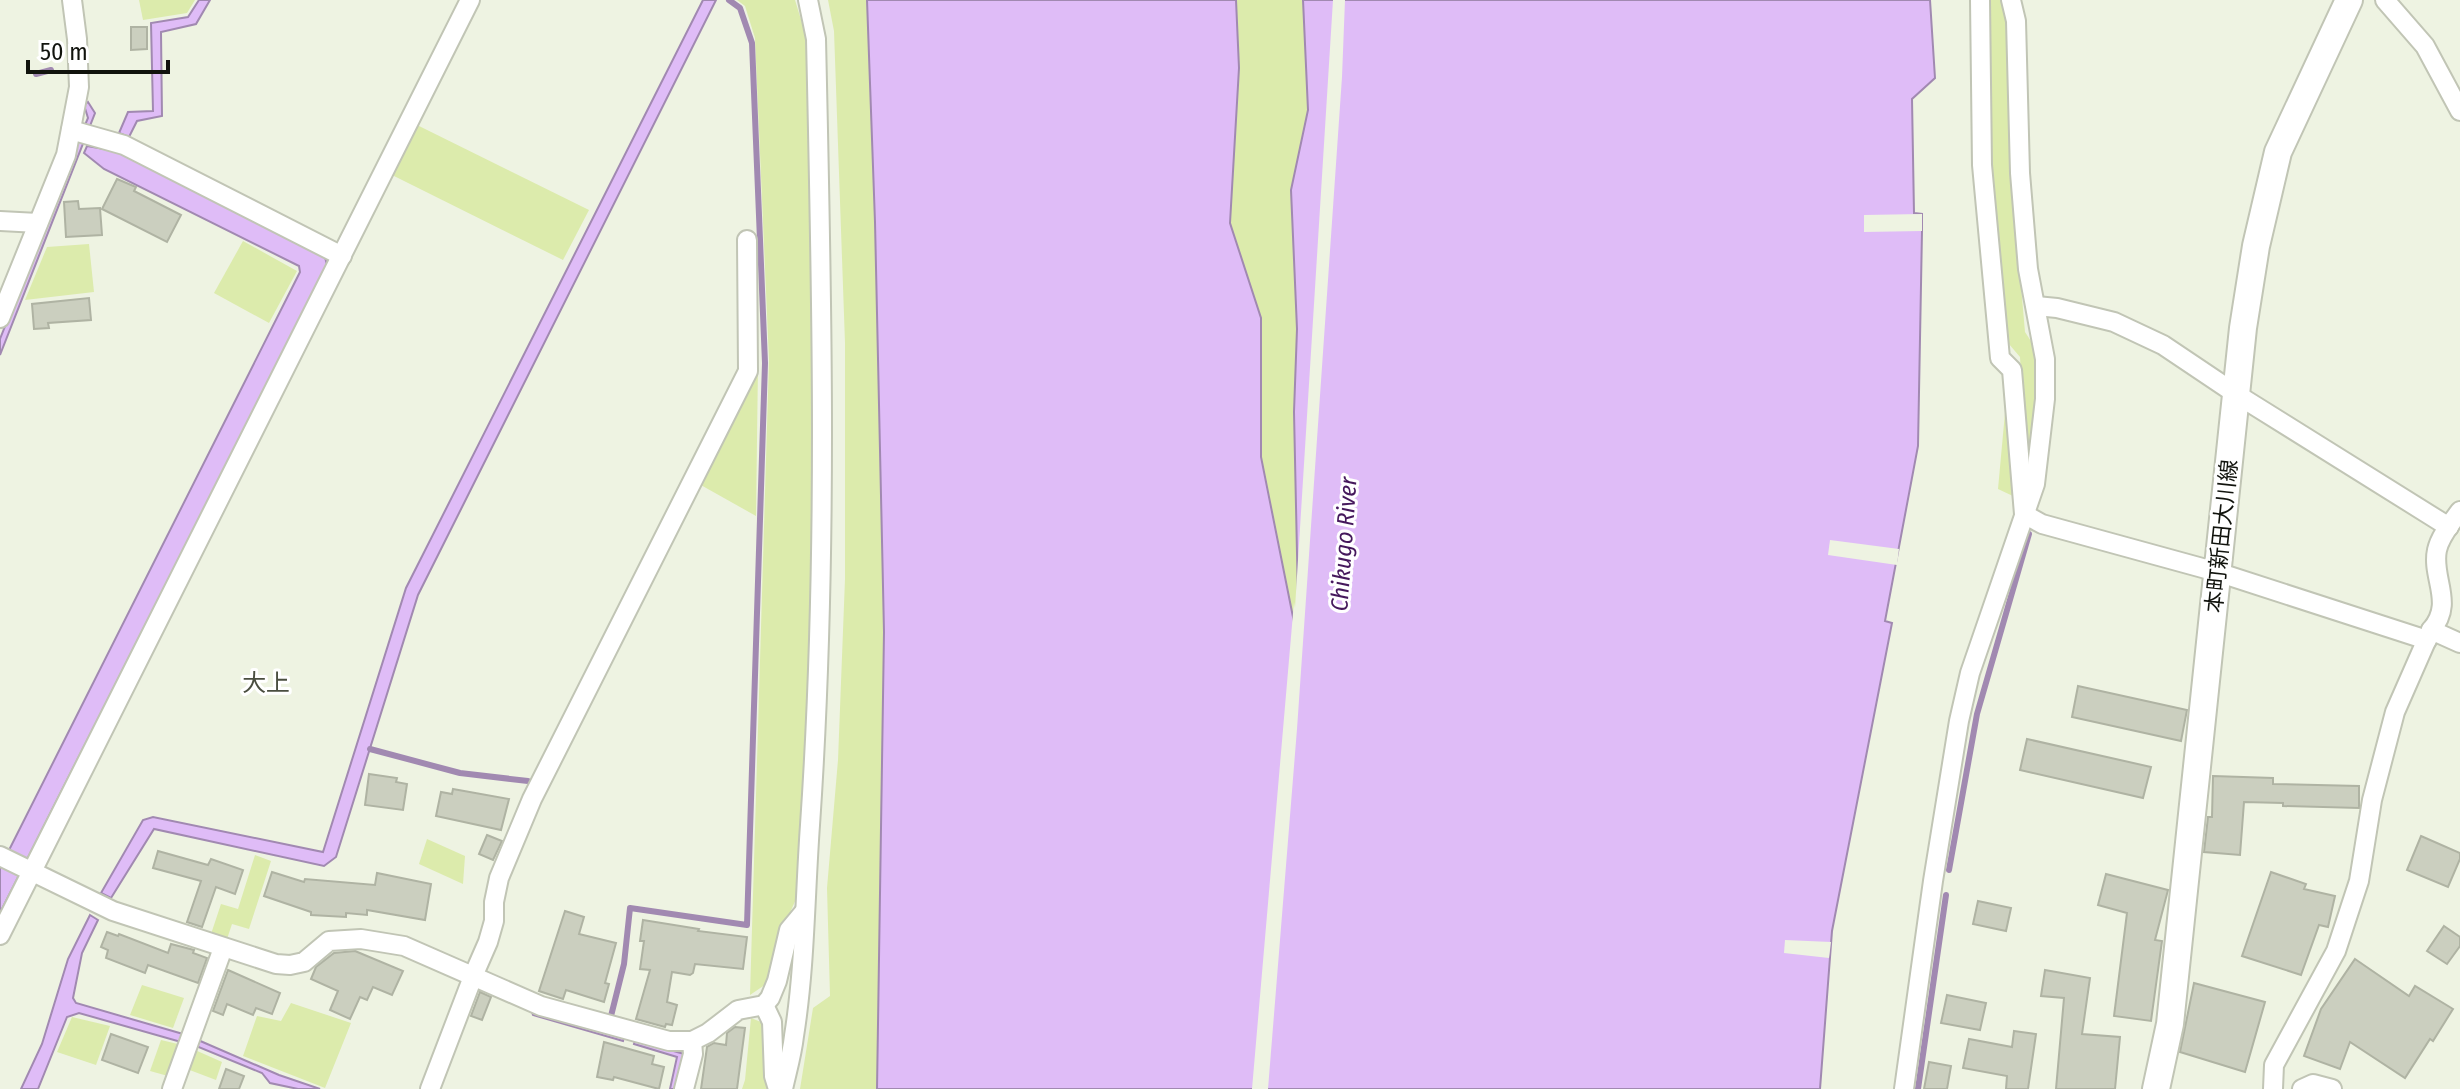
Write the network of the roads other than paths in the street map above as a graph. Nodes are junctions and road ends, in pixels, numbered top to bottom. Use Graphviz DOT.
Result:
graph roads {
  1 [pos="72,0"];
  2 [pos="470,0"];
  3 [pos="808,0"];
  4 [pos="1980,0"];
  5 [pos="2011,0"];
  6 [pos="2349,0"];
  7 [pos="2385,0"];
  8 [pos="2460,111"];
  9 [pos="80,132"];
  10 [pos="0,221"];
  11 [pos="38,223"];
  12 [pos="747,240"];
  13 [pos="342,256"];
  14 [pos="2036,306"];
  15 [pos="0,318"];
  16 [pos="2236,394"];
  17 [pos="2024,514"];
  18 [pos="2454,519"];
  19 [pos="2217,572"];
  20 [pos="2429,635"];
  21 [pos="2460,643"];
  22 [pos="0,857"];
  23 [pos="32,873"];
  24 [pos="804,912"];
  25 [pos="0,935"];
  26 [pos="223,948"];
  27 [pos="474,974"];
  28 [pos="764,1005"];
  29 [pos="692,1041"];
  30 [pos="172,1089"];
  31 [pos="430,1089"];
  32 [pos="684,1089"];
  33 [pos="780,1089"];
  34 [pos="1904,1089"];
  35 [pos="2156,1089"];
  36 [pos="2273,1089"];
  37 [pos="2302,1089"];
  38 [pos="2332,1089"];
  1 -- 9 [label="street"];
  2 -- 13 [label="street"];
  3 -- 24 [label="street"];
  4 -- 17 [label="street"];
  5 -- 14 [label="street"];
  6 -- 16 [label="main road, 本町新田大川線"];
  7 -- 8 [label="street"];
  9 -- 11 [label="street"];
  9 -- 13 [label="street"];
  10 -- 11 [label="street"];
  11 -- 15 [label="street"];
  12 -- 27 [label="street"];
  13 -- 23 [label="street"];
  14 -- 16 [label="street"];
  14 -- 17 [label="street"];
  16 -- 18 [label="street"];
  16 -- 19 [label="main road, 本町新田大川線"];
  17 -- 19 [label="street"];
  17 -- 34 [label="street"];
  18 -- 20 [label="street"];
  19 -- 20 [label="street"];
  19 -- 35 [label="main road, 本町新田大川線"];
  20 -- 21 [label="street"];
  20 -- 36 [label="street"];
  22 -- 23 [label="street"];
  23 -- 25 [label="street"];
  23 -- 26 [label="street"];
  24 -- 28 [label="street"];
  24 -- 33 [label="street"];
  26 -- 27 [label="street"];
  26 -- 30 [label="street"];
  27 -- 29 [label="street"];
  27 -- 31 [label="street"];
  28 -- 29 [label="street"];
  28 -- 33 [label="street"];
  29 -- 32 [label="street"];
  37 -- 38 [label="street"];
}
